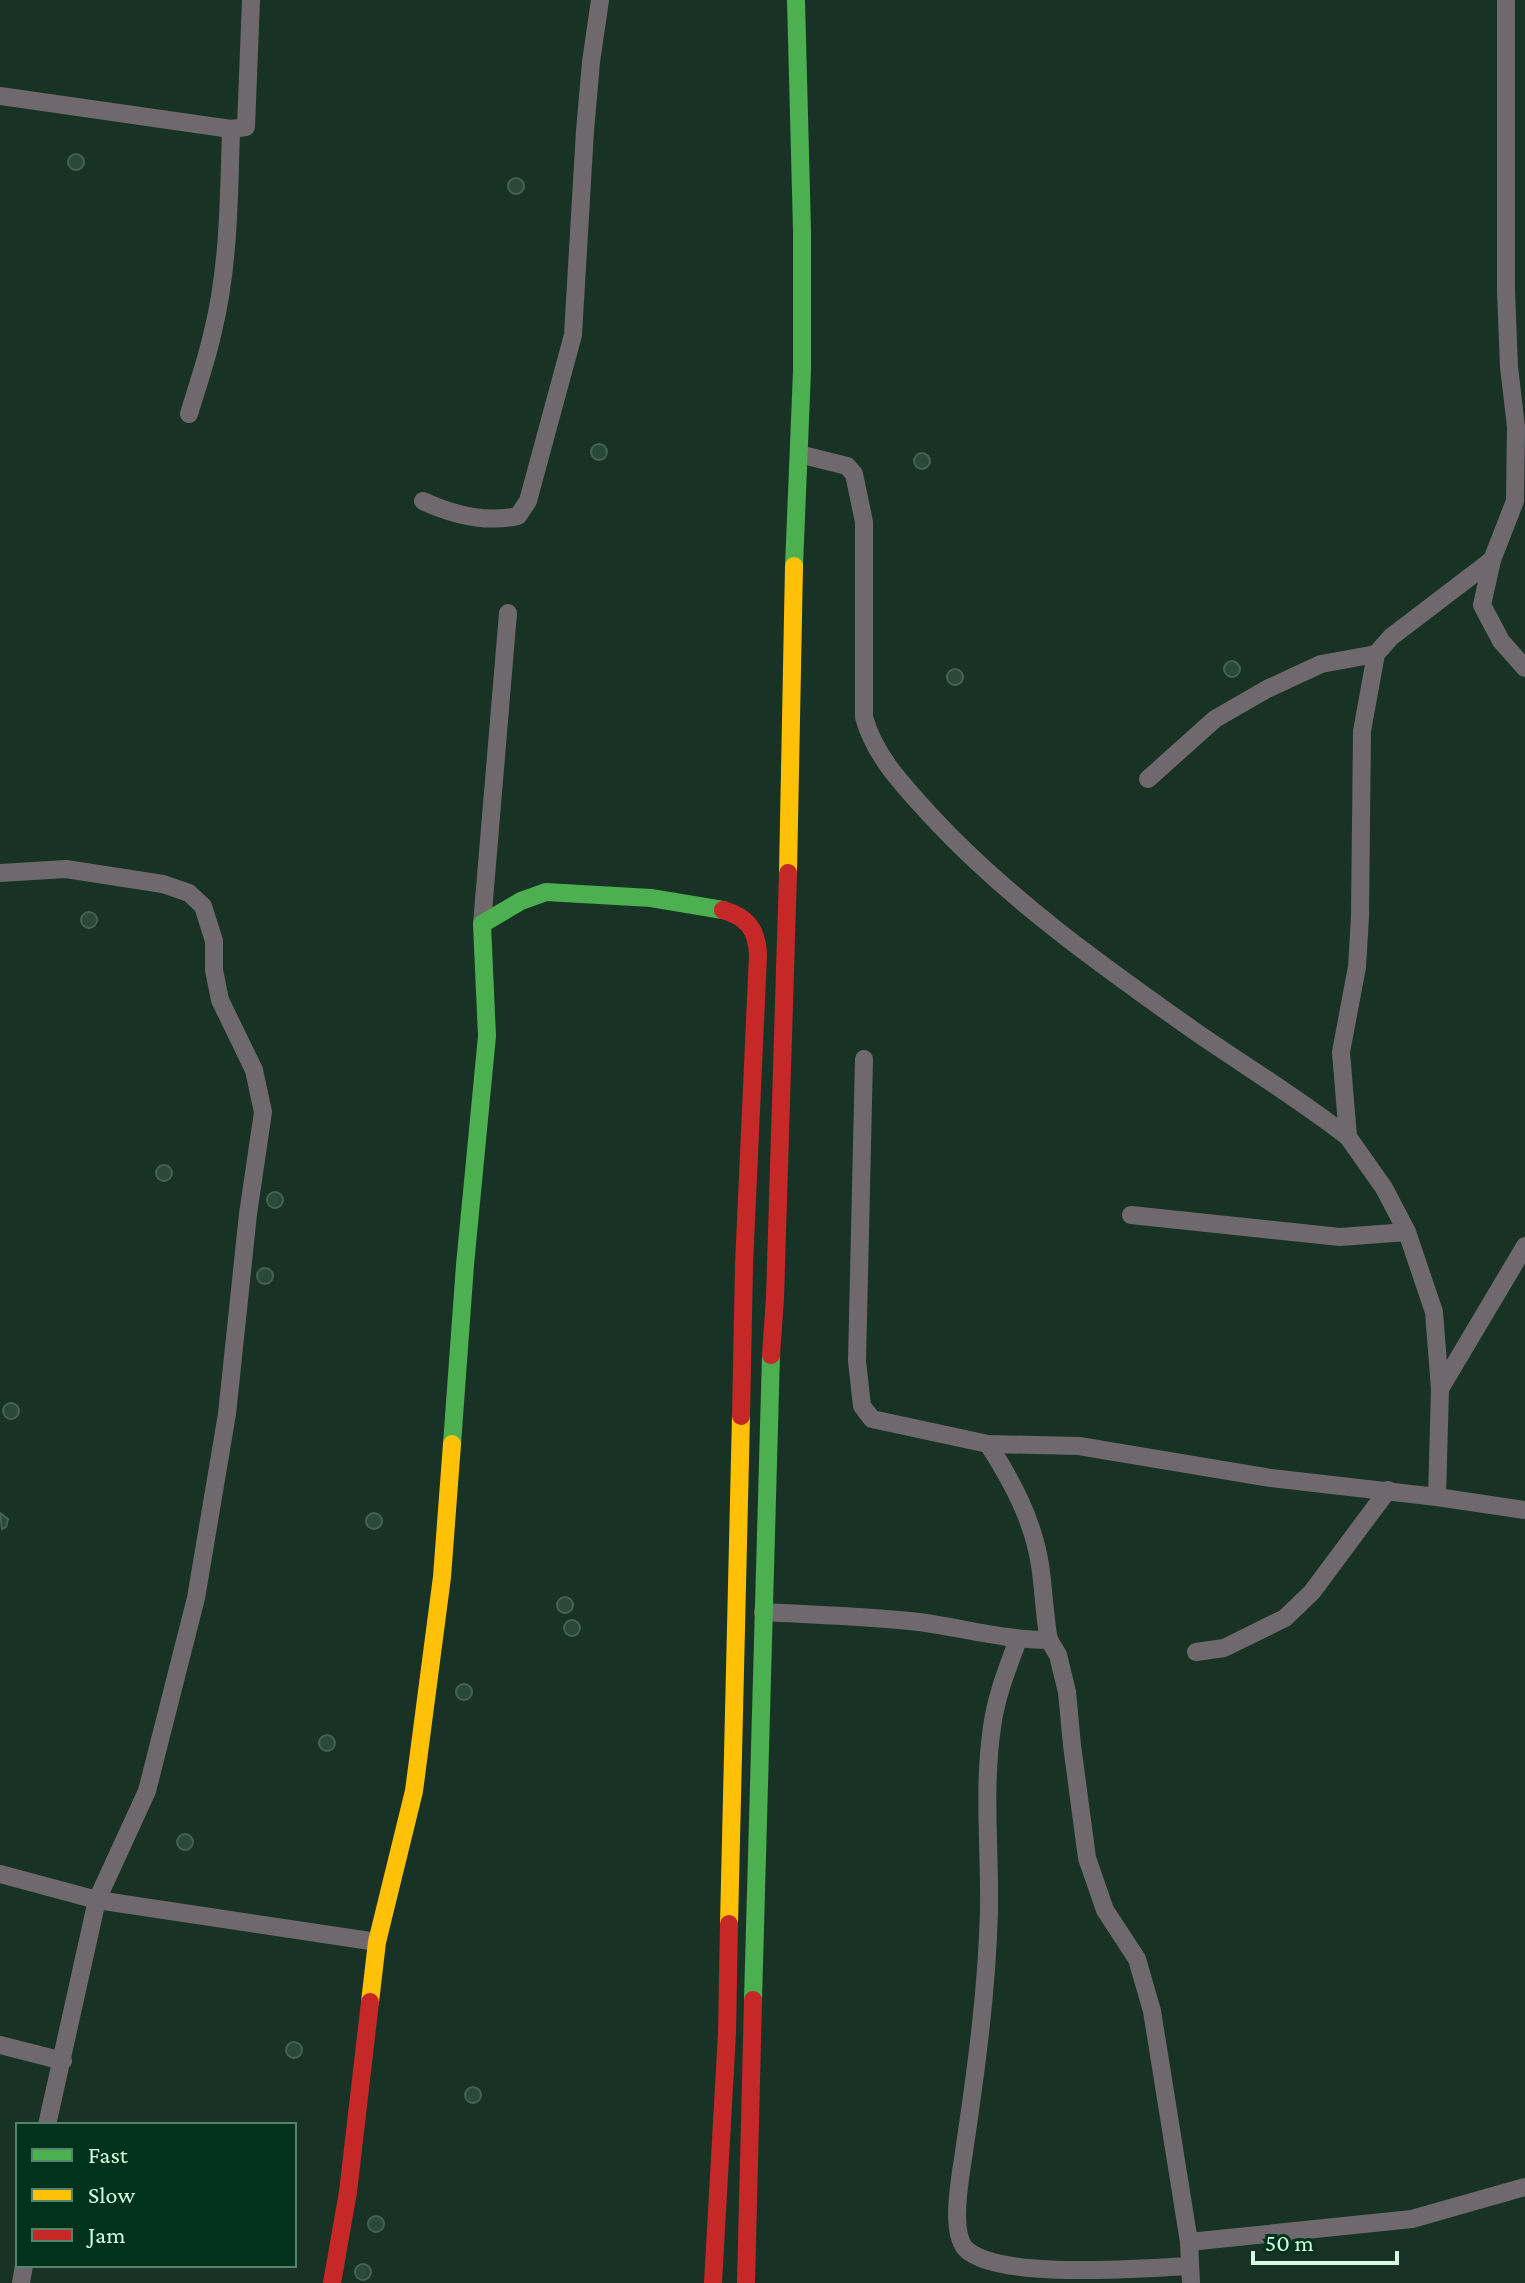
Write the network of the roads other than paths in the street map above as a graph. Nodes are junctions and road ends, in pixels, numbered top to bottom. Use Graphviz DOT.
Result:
graph roads {
  1 [pos="251,0"];
  2 [pos="600,0"];
  3 [pos="796,0"];
  4 [pos="1506,0"];
  5 [pos="0,96"];
  6 [pos="231,129"];
  7 [pos="189,414"];
  8 [pos="799,454"];
  9 [pos="423,501"];
  10 [pos="1520,501"];
  11 [pos="1492,560"];
  12 [pos="508,613"];
  13 [pos="1376,654"];
  14 [pos="1525,668"];
  15 [pos="1148,779"];
  16 [pos="0,873"];
  17 [pos="482,924"];
  18 [pos="864,1059"];
  19 [pos="1348,1137"];
  20 [pos="1131,1215"];
  21 [pos="1407,1232"];
  22 [pos="1525,1246"];
  23 [pos="1440,1389"];
  24 [pos="988,1444"];
  25 [pos="740,1466"];
  26 [pos="768,1470"];
  27 [pos="1388,1490"];
  28 [pos="1437,1497"];
  29 [pos="1525,1510"];
  30 [pos="763,1612"];
  31 [pos="1018,1640"];
  32 [pos="1049,1640"];
  33 [pos="1196,1652"];
  34 [pos="0,1874"];
  35 [pos="97,1900"];
  36 [pos="377,1942"];
  37 [pos="0,2045"];
  38 [pos="63,2061"];
  39 [pos="48,2123"];
  40 [pos="1525,2187"];
  41 [pos="1189,2242"];
  42 [pos="1191,2274"];
  43 [pos="332,2283"];
  44 [pos="713,2283"];
  45 [pos="746,2283"];
  1 -- 6 [label="street"];
  2 -- 9 [label="street"];
  3 -- 8 [label="street"];
  4 -- 10 [label="street"];
  5 -- 6 [label="street"];
  6 -- 7 [label="street"];
  8 -- 19 [label="street"];
  8 -- 26 [label="street"];
  10 -- 11 [label="street"];
  11 -- 13 [label="street"];
  11 -- 14 [label="street"];
  12 -- 17 [label="street"];
  13 -- 15 [label="street"];
  13 -- 19 [label="street"];
  16 -- 35 [label="street"];
  17 -- 25 [label="street"];
  17 -- 36 [label="street"];
  18 -- 24 [label="street"];
  19 -- 21 [label="street"];
  20 -- 21 [label="street"];
  21 -- 23 [label="street"];
  22 -- 23 [label="street"];
  23 -- 28 [label="street"];
  24 -- 27 [label="street"];
  24 -- 32 [label="street"];
  25 -- 26 [label="street"];
  25 -- 44 [label="street"];
  26 -- 30 [label="street"];
  27 -- 28 [label="street"];
  27 -- 33 [label="street"];
  28 -- 29 [label="street"];
  30 -- 31 [label="street"];
  30 -- 45 [label="street"];
  31 -- 32 [label="street"];
  31 -- 42 [label="street"];
  32 -- 41 [label="street"];
  34 -- 35 [label="street"];
  35 -- 36 [label="street"];
  35 -- 38 [label="street"];
  36 -- 43 [label="street"];
  37 -- 38 [label="street"];
  38 -- 39 [label="street"];
  40 -- 41 [label="street"];
  41 -- 42 [label="street"];
}
